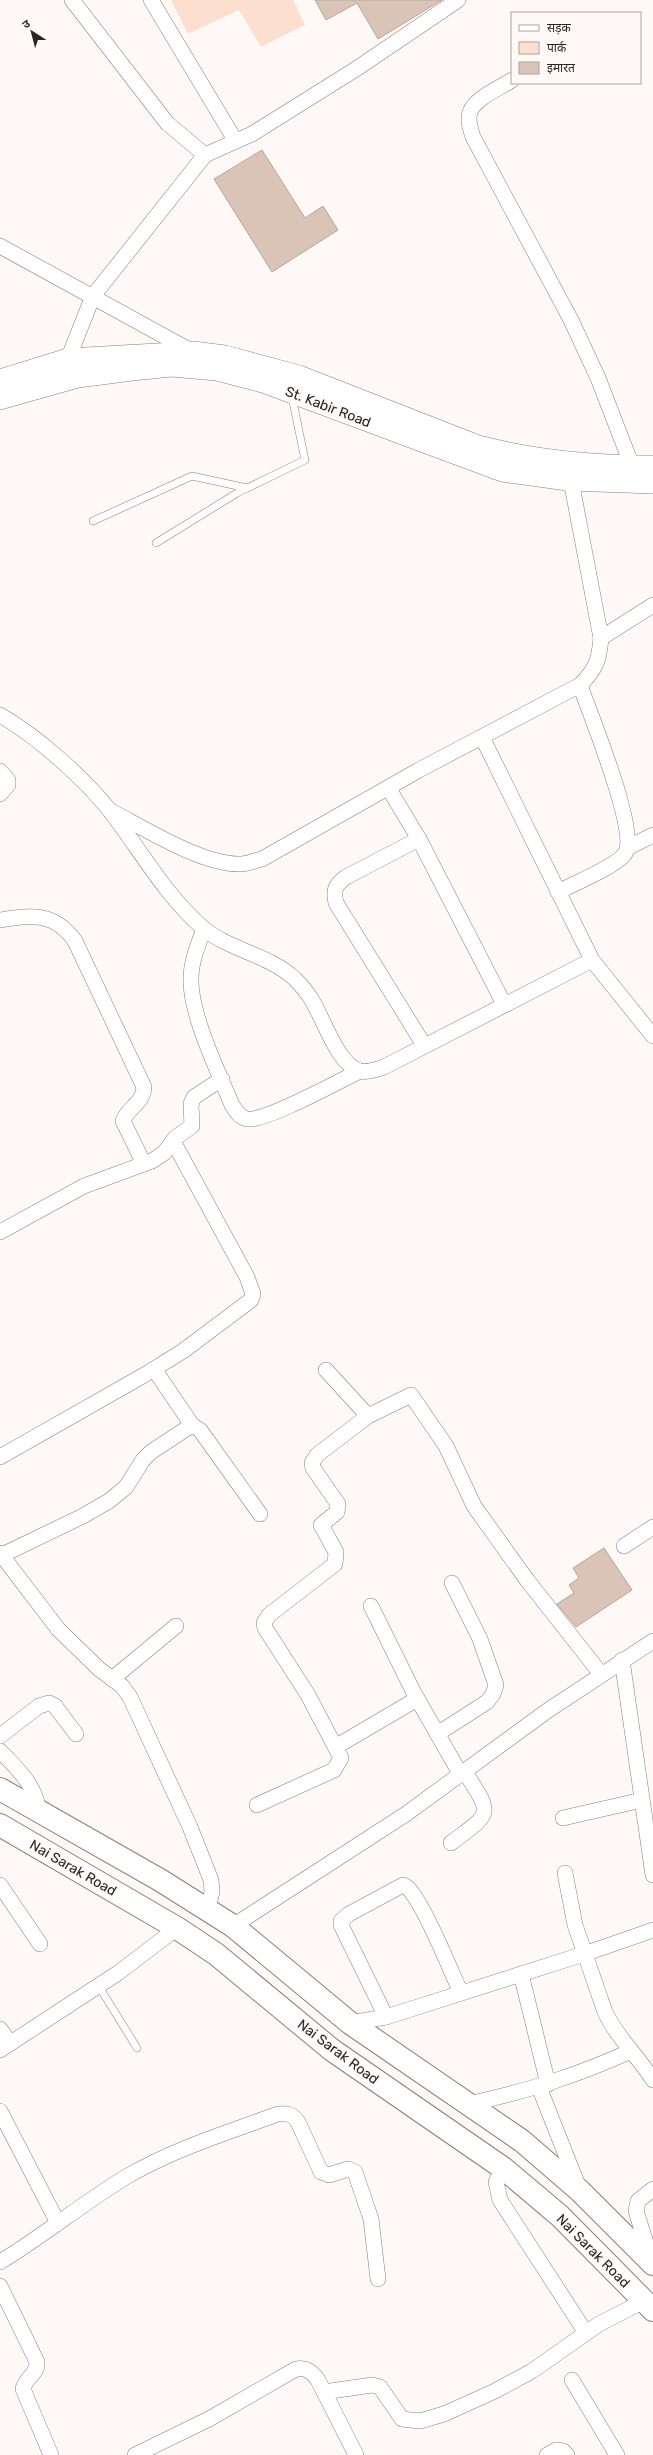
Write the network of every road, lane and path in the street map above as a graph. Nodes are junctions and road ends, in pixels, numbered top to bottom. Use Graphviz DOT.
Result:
graph roads {
  1 [pos="72,0"];
  2 [pos="151,0"];
  3 [pos="458,0"];
  4 [pos="511,81"];
  5 [pos="235,140"];
  6 [pos="205,156"];
  7 [pos="0,246"];
  8 [pos="93,296"];
  9 [pos="193,352"];
  10 [pos="68,359"];
  11 [pos="0,380"];
  12 [pos="291,392"];
  13 [pos="0,398"];
  14 [pos="632,466"];
  15 [pos="653,466"];
  16 [pos="569,472"];
  17 [pos="653,483"];
  18 [pos="247,488"];
  19 [pos="93,522"];
  20 [pos="156,543"];
  21 [pos="653,604"];
  22 [pos="601,638"];
  23 [pos="580,685"];
  24 [pos="0,715"];
  25 [pos="482,737"];
  26 [pos="0,771"];
  27 [pos="389,789"];
  28 [pos="0,794"];
  29 [pos="110,811"];
  30 [pos="653,834"];
  31 [pos="419,839"];
  32 [pos="629,847"];
  33 [pos="558,892"];
  34 [pos="0,920"];
  35 [pos="204,929"];
  36 [pos="592,960"];
  37 [pos="504,1004"];
  38 [pos="653,1036"];
  39 [pos="424,1045"];
  40 [pos="360,1071"];
  41 [pos="222,1079"];
  42 [pos="173,1141"];
  43 [pos="144,1164"];
  44 [pos="0,1232"];
  45 [pos="154,1369"];
  46 [pos="326,1370"];
  47 [pos="368,1416"];
  48 [pos="192,1425"];
  49 [pos="1,1454"];
  50 [pos="260,1514"];
  51 [pos="653,1527"];
  52 [pos="624,1546"];
  53 [pos="1,1554"];
  54 [pos="452,1583"];
  55 [pos="371,1606"];
  56 [pos="176,1626"];
  57 [pos="653,1641"];
  58 [pos="622,1660"];
  59 [pos="601,1674"];
  60 [pos="112,1679"];
  61 [pos="417,1699"];
  62 [pos="76,1734"];
  63 [pos="437,1734"];
  64 [pos="0,1736"];
  65 [pos="337,1746"];
  66 [pos="0,1751"];
  67 [pos="463,1774"];
  68 [pos="0,1789"];
  69 [pos="642,1800"];
  70 [pos="257,1805"];
  71 [pos="38,1809"];
  72 [pos="563,1818"];
  73 [pos="649,1820"];
  74 [pos="0,1825"];
  75 [pos="451,1843"];
  76 [pos="566,1873"];
  77 [pos="653,1876"];
  78 [pos="0,1885"];
  79 [pos="204,1909"];
  80 [pos="233,1926"];
  81 [pos="177,1928"];
  82 [pos="653,1930"];
  83 [pos="40,1944"];
  84 [pos="584,1954"];
  85 [pos="521,1974"];
  86 [pos="98,1986"];
  87 [pos="461,1993"];
  88 [pos="386,2016"];
  89 [pos="350,2023"];
  90 [pos="0,2029"];
  91 [pos="5,2047"];
  92 [pos="137,2048"];
  93 [pos="631,2051"];
  94 [pos="653,2080"];
  95 [pos="544,2086"];
  96 [pos="468,2104"];
  97 [pos="0,2111"];
  98 [pos="503,2168"];
  99 [pos="653,2188"];
  100 [pos="580,2191"];
  101 [pos="58,2223"];
  102 [pos="0,2262"];
  103 [pos="653,2264"];
  104 [pos="378,2279"];
  105 [pos="0,2286"];
  106 [pos="648,2306"];
  107 [pos="586,2333"];
  108 [pos="572,2380"];
  109 [pos="324,2392"];
  110 [pos="51,2455"];
  111 [pos="135,2455"];
  112 [pos="356,2455"];
  113 [pos="547,2455"];
  114 [pos="567,2455"];
  115 [pos="617,2455"];
  1 -- 6 [label="street"];
  2 -- 5 [label="street"];
  3 -- 5 [label="street"];
  4 -- 14 [label="street"];
  5 -- 6 [label="street"];
  6 -- 8 [label="street"];
  7 -- 8 [label="street"];
  8 -- 9 [label="street"];
  8 -- 10 [label="street"];
  9 -- 10 [label="main road, St. Kabir Road"];
  9 -- 16 [label="main road, St. Kabir Road"];
  10 -- 11 [label="main road, St. Kabir Road"];
  12 -- 13 [label="main road, St. Kabir Road"];
  12 -- 16 [label="main road, St. Kabir Road"];
  12 -- 18 [label="lane"];
  14 -- 15 [label="main road, St. Kabir Road"];
  14 -- 16 [label="main road, St. Kabir Road"];
  16 -- 17 [label="main road, St. Kabir Road"];
  16 -- 22 [label="street"];
  18 -- 19 [label="lane"];
  18 -- 20 [label="lane"];
  21 -- 22 [label="street"];
  22 -- 23 [label="street"];
  23 -- 25 [label="street"];
  23 -- 32 [label="street"];
  24 -- 29 [label="street"];
  25 -- 27 [label="street"];
  25 -- 33 [label="street"];
  26 -- 28 [label="street"];
  27 -- 29 [label="street"];
  27 -- 31 [label="street"];
  29 -- 35 [label="street"];
  30 -- 32 [label="street"];
  31 -- 37 [label="street"];
  31 -- 39 [label="street"];
  32 -- 33 [label="street"];
  33 -- 36 [label="street"];
  34 -- 43 [label="street"];
  35 -- 40 [label="street"];
  35 -- 41 [label="street"];
  36 -- 37 [label="street"];
  36 -- 38 [label="street"];
  37 -- 39 [label="street"];
  39 -- 40 [label="street"];
  40 -- 41 [label="street"];
  41 -- 42 [label="street"];
  42 -- 43 [label="street"];
  42 -- 45 [label="street"];
  43 -- 44 [label="street"];
  45 -- 48 [label="street"];
  45 -- 49 [label="street"];
  46 -- 47 [label="street"];
  47 -- 59 [label="street"];
  47 -- 65 [label="street"];
  48 -- 50 [label="street"];
  48 -- 53 [label="street"];
  51 -- 52 [label="street"];
  53 -- 60 [label="street"];
  54 -- 63 [label="street"];
  55 -- 61 [label="street"];
  56 -- 60 [label="street"];
  57 -- 58 [label="street"];
  58 -- 59 [label="street"];
  58 -- 69 [label="street"];
  59 -- 67 [label="street"];
  60 -- 79 [label="street"];
  61 -- 63 [label="street"];
  61 -- 65 [label="street"];
  62 -- 64 [label="street"];
  63 -- 67 [label="street"];
  65 -- 70 [label="street"];
  66 -- 71 [label="street"];
  67 -- 75 [label="street"];
  67 -- 80 [label="street"];
  68 -- 71 [label="main road"];
  69 -- 72 [label="street"];
  69 -- 73 [label="street"];
  71 -- 79 [label="main road"];
  73 -- 77 [label="street"];
  74 -- 81 [label="main road, Nai Sarak Road"];
  76 -- 84 [label="street"];
  78 -- 83 [label="street"];
  79 -- 80 [label="main road"];
  80 -- 89 [label="main road"];
  81 -- 86 [label="street"];
  81 -- 98 [label="main road, Nai Sarak Road"];
  82 -- 84 [label="street"];
  84 -- 85 [label="street"];
  84 -- 93 [label="street"];
  85 -- 87 [label="street"];
  85 -- 95 [label="street"];
  86 -- 91 [label="street"];
  86 -- 92 [label="lane"];
  87 -- 88 [label="street"];
  87 -- 88 [label="street"];
  88 -- 89 [label="street"];
  89 -- 96 [label="main road"];
  90 -- 91 [label="street"];
  93 -- 94 [label="street"];
  93 -- 95 [label="street"];
  95 -- 96 [label="street"];
  95 -- 100 [label="street"];
  96 -- 100 [label="main road"];
  97 -- 101 [label="street"];
  98 -- 106 [label="main road, Nai Sarak Road"];
  98 -- 107 [label="street"];
  99 -- 103 [label="street"];
  100 -- 103 [label="main road"];
  101 -- 102 [label="street"];
  101 -- 104 [label="street"];
  105 -- 110 [label="street"];
  106 -- 107 [label="street"];
  107 -- 109 [label="street"];
  108 -- 115 [label="street"];
  109 -- 111 [label="street"];
  109 -- 112 [label="street"];
  113 -- 114 [label="street"];
}
